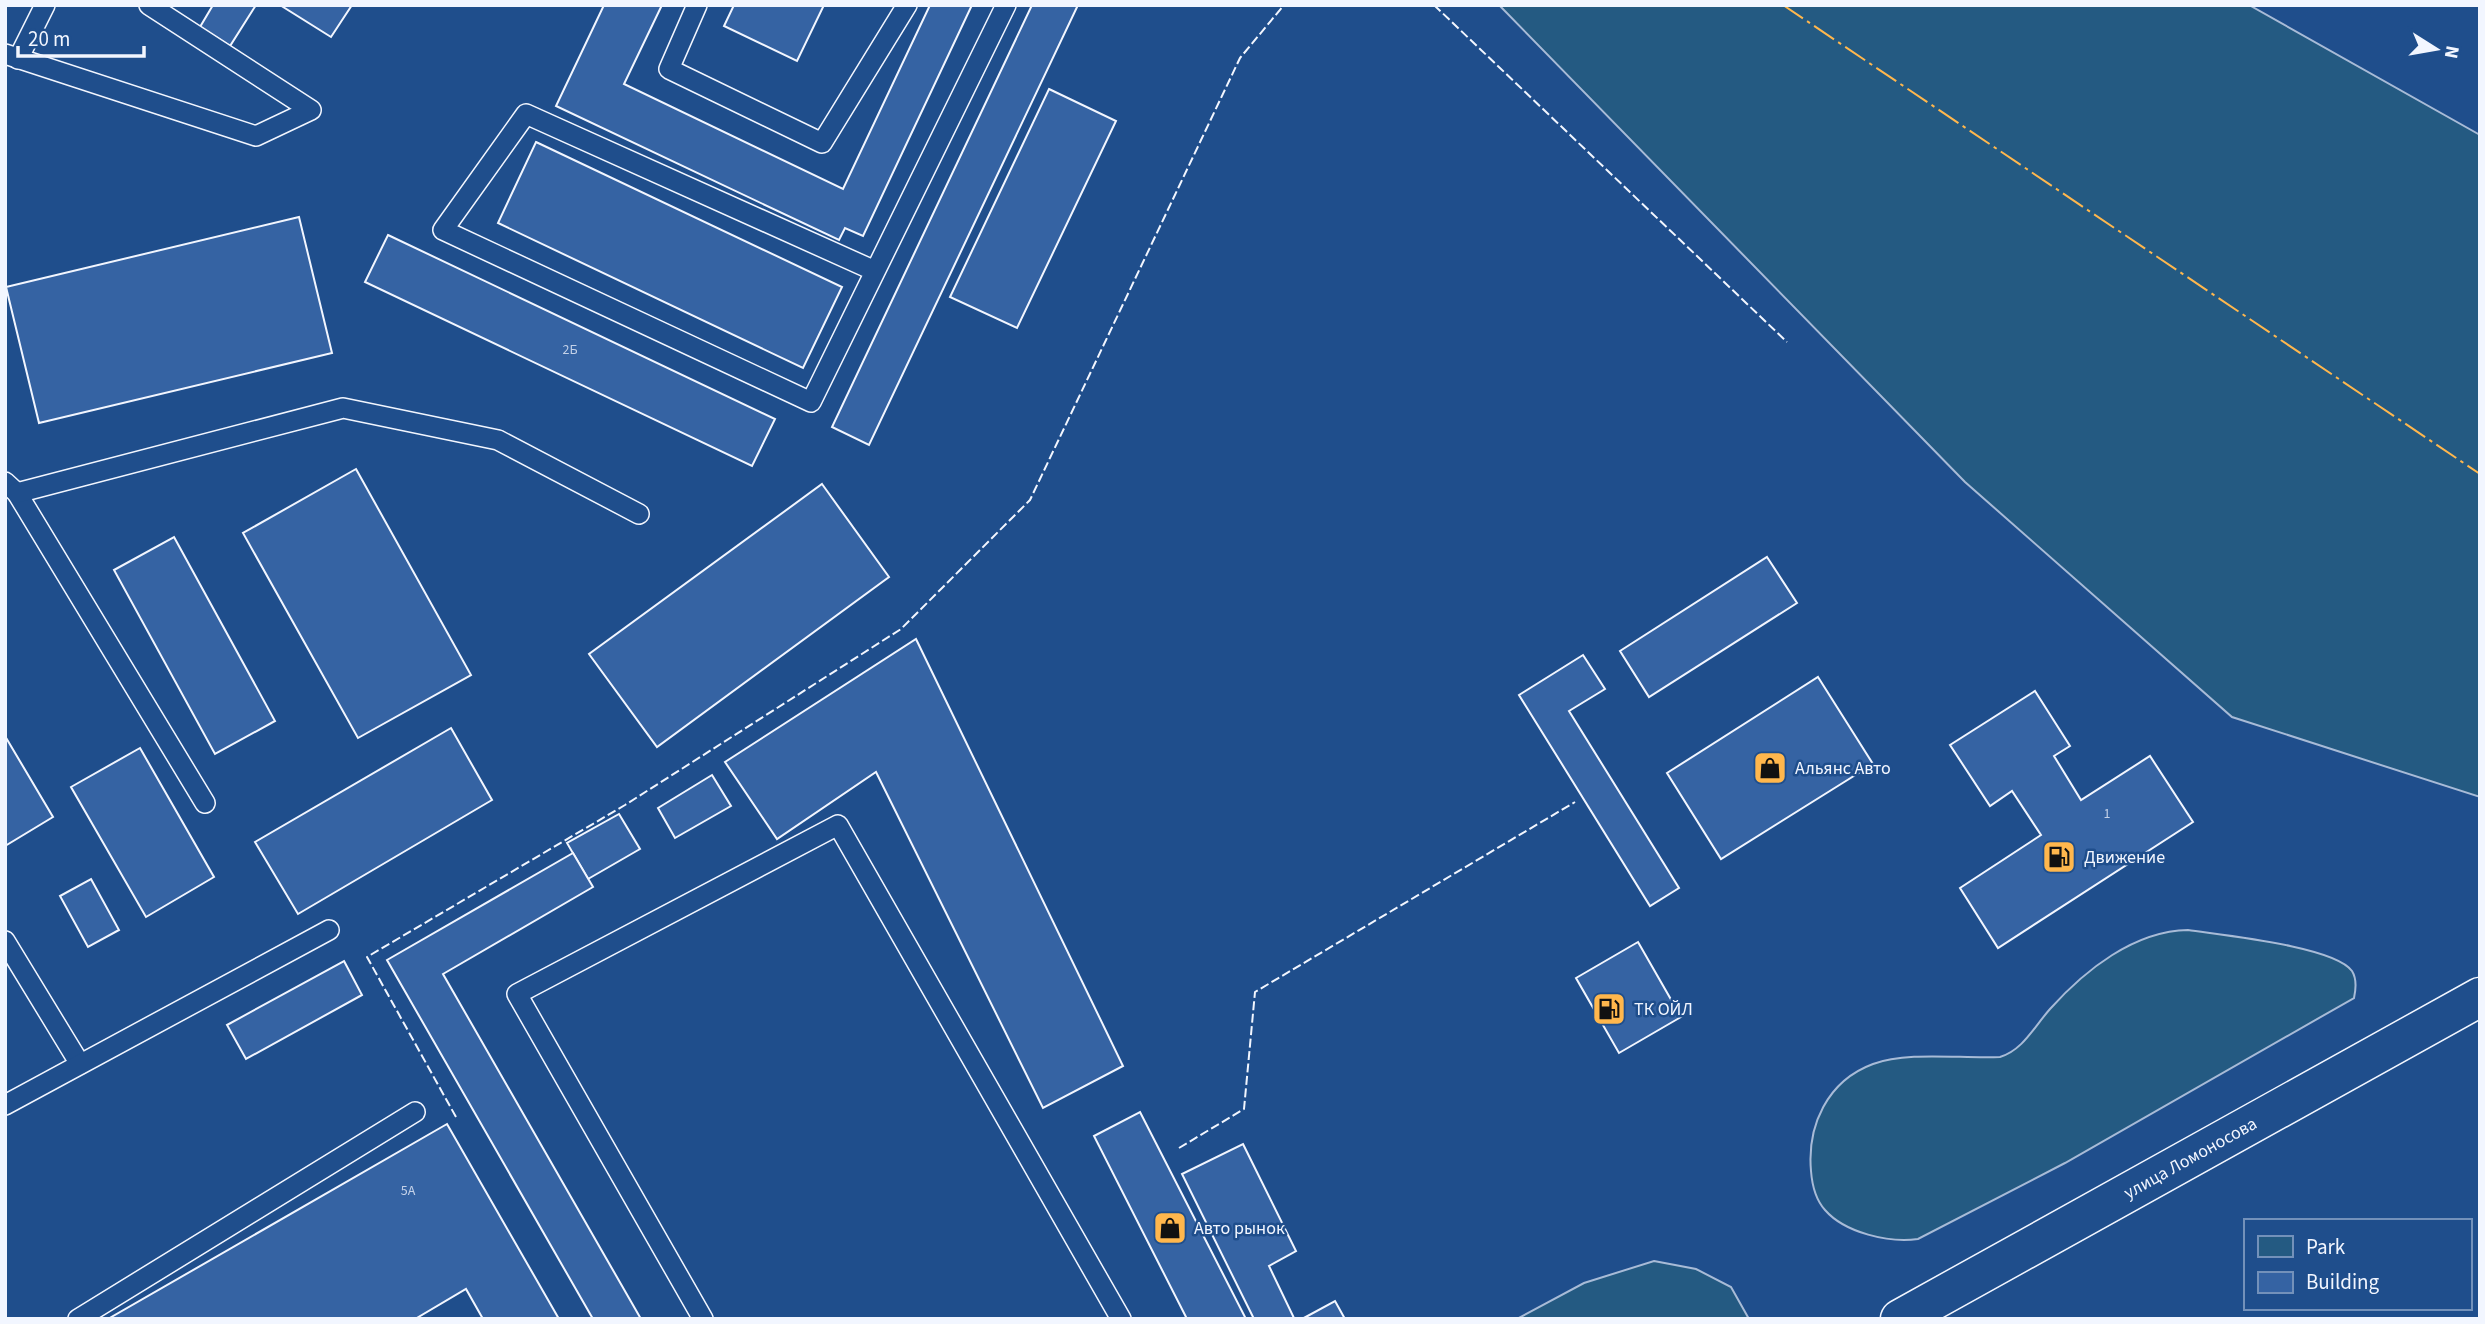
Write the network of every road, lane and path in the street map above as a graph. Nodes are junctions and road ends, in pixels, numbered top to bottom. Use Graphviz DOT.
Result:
graph roads {
  1 [pos="45,5"];
  2 [pos="149,5"];
  3 [pos="697,5"];
  4 [pos="907,5"];
  5 [pos="1006,5"];
  6 [pos="11,56"];
  7 [pos="876,271"];
  8 [pos="11,488"];
  9 [pos="639,514"];
  10 [pos="205,803"];
  11 [pos="329,930"];
  12 [pos="5,941"];
  13 [pos="2480,997"];
  14 [pos="80,1064"];
  15 [pos="5,1105"];
  16 [pos="415,1112"];
  17 [pos="78,1319"];
  18 [pos="703,1319"];
  19 [pos="1121,1319"];
  20 [pos="1900,1319"];
  1 -- 6 [label="lane"];
  2 -- 6 [label="lane"];
  3 -- 4 [label="lane"];
  5 -- 7 [label="lane"];
  7 -- 7 [label="lane"];
  8 -- 9 [label="lane"];
  8 -- 10 [label="lane"];
  11 -- 14 [label="lane"];
  12 -- 14 [label="lane"];
  13 -- 20 [label="highway, улица Ломоносова"];
  14 -- 15 [label="lane"];
  16 -- 17 [label="lane"];
  18 -- 19 [label="lane"];
}
